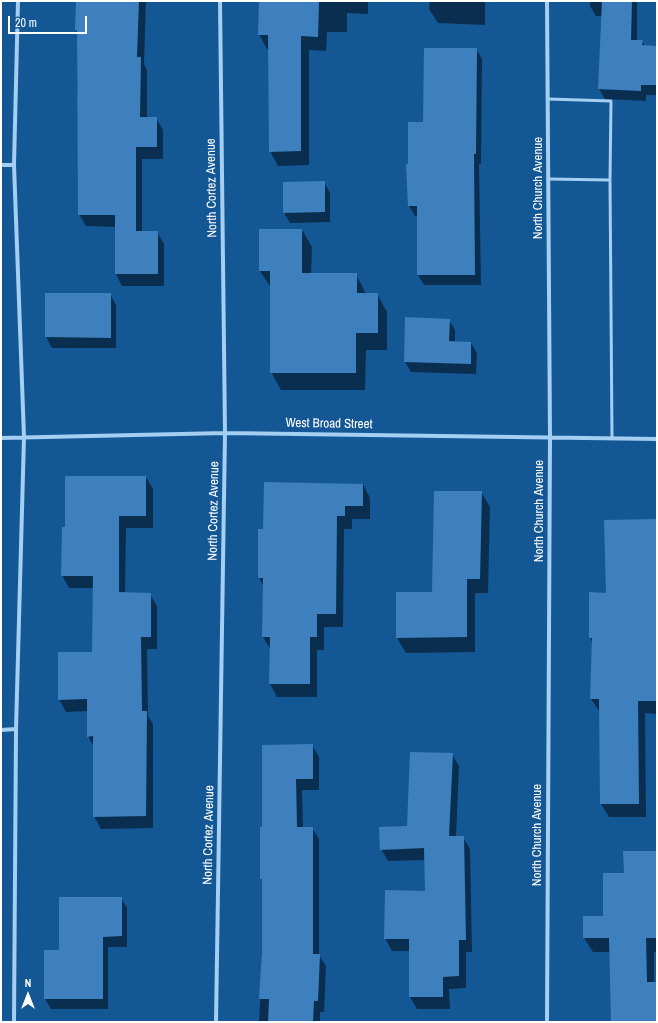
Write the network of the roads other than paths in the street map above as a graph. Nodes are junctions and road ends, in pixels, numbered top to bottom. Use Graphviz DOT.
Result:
graph roads {
  1 [pos="18,1"];
  2 [pos="220,1"];
  3 [pos="547,1"];
  4 [pos="548,99"];
  5 [pos="1,165"];
  6 [pos="14,165"];
  7 [pos="548,179"];
  8 [pos="610,180"];
  9 [pos="226,433"];
  10 [pos="24,437"];
  11 [pos="1,438"];
  12 [pos="550,438"];
  13 [pos="612,438"];
  14 [pos="657,439"];
  15 [pos="1,730"];
  16 [pos="16,730"];
  17 [pos="14,1022"];
  18 [pos="216,1022"];
  19 [pos="547,1022"];
  1 -- 6 [label="street"];
  2 -- 9 [label="street, North Cortez Avenue"];
  3 -- 4 [label="street, North Church Avenue"];
  4 -- 7 [label="street, North Church Avenue"];
  4 -- 8 [label="lane"];
  5 -- 6 [label="street"];
  6 -- 10 [label="street"];
  7 -- 8 [label="lane"];
  7 -- 12 [label="street, North Church Avenue"];
  8 -- 13 [label="lane"];
  9 -- 10 [label="street, West Broad Street"];
  9 -- 12 [label="street, West Broad Street"];
  9 -- 18 [label="street, North Cortez Avenue"];
  10 -- 11 [label="street, West Broad Street"];
  10 -- 16 [label="street"];
  12 -- 13 [label="street, West Broad Street"];
  12 -- 19 [label="street, North Church Avenue"];
  13 -- 14 [label="street, West Broad Street"];
  15 -- 16 [label="street"];
  16 -- 17 [label="street"];
}
